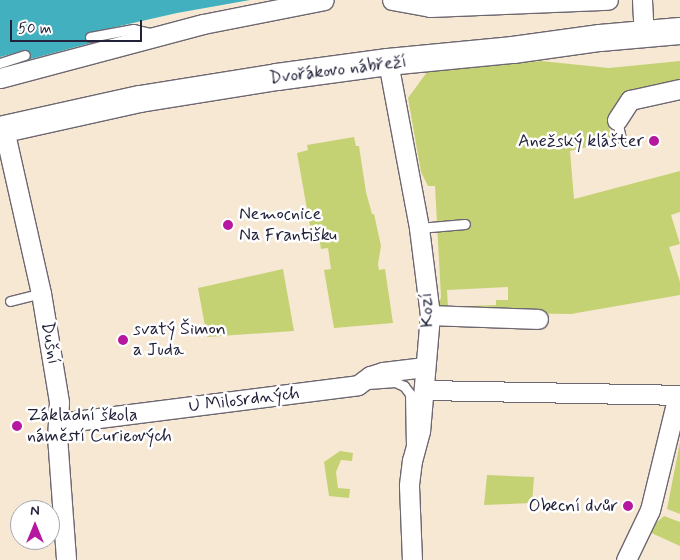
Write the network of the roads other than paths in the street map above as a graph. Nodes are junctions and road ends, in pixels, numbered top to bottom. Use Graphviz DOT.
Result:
graph roads {
  1 [pos="324,0"];
  2 [pos="392,0"];
  3 [pos="608,0"];
  4 [pos="642,0"];
  5 [pos="680,31"];
  6 [pos="644,33"];
  7 [pos="161,35"];
  8 [pos="90,37"];
  9 [pos="25,55"];
  10 [pos="388,62"];
  11 [pos="0,63"];
  12 [pos="0,78"];
  13 [pos="680,89"];
  14 [pos="617,120"];
  15 [pos="2,130"];
  16 [pos="621,139"];
  17 [pos="465,224"];
  18 [pos="419,228"];
  19 [pos="41,293"];
  20 [pos="10,301"];
  21 [pos="430,315"];
  22 [pos="538,319"];
  23 [pos="425,367"];
  24 [pos="358,385"];
  25 [pos="425,390"];
  26 [pos="679,395"];
  27 [pos="59,423"];
  28 [pos="412,460"];
  29 [pos="66,560"];
  30 [pos="412,560"];
  31 [pos="626,560"];
  1 -- 7 [label="street"];
  2 -- 3 [label="street"];
  4 -- 6 [label="street"];
  5 -- 6 [label="street, Dvořákovo nábřeží"];
  6 -- 10 [label="street, Dvořákovo nábřeží"];
  7 -- 8 [label="lane"];
  7 -- 12 [label="street"];
  9 -- 11 [label="lane"];
  10 -- 15 [label="street, Dvořákovo nábřeží"];
  10 -- 18 [label="street, Kozí"];
  13 -- 14 [label="street"];
  14 -- 16 [label="lane"];
  15 -- 19 [label="street, Dušní"];
  17 -- 18 [label="lane"];
  18 -- 21 [label="street, Kozí"];
  19 -- 20 [label="lane"];
  19 -- 27 [label="street, Dušní"];
  21 -- 22 [label="street"];
  21 -- 23 [label="street, Kozí"];
  23 -- 24 [label="street, U Milosrdných"];
  23 -- 25 [label="street, Kozí"];
  24 -- 27 [label="street, U Milosrdných"];
  24 -- 28 [label="lane"];
  25 -- 26 [label="street"];
  25 -- 28 [label="street, Kozí"];
  26 -- 31 [label="street"];
  27 -- 29 [label="street, Dušní"];
  28 -- 30 [label="street, Kozí"];
}
